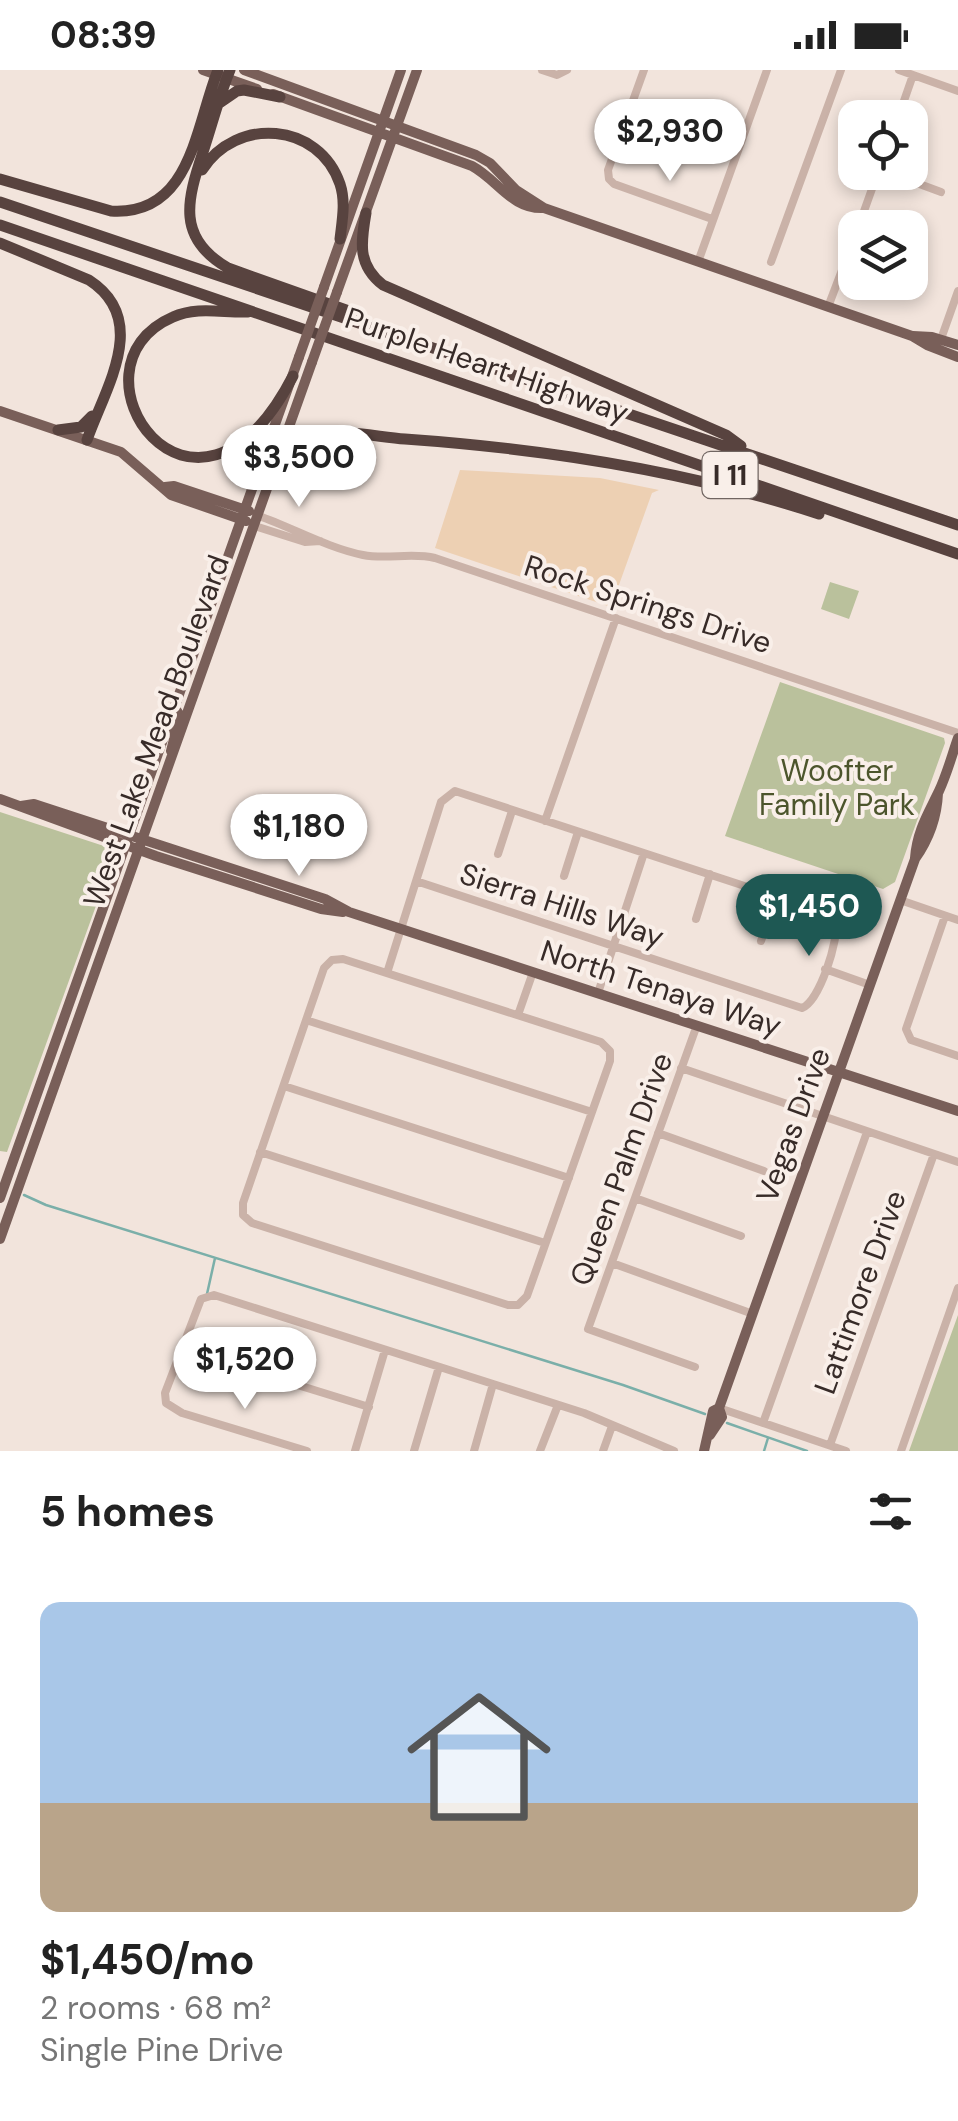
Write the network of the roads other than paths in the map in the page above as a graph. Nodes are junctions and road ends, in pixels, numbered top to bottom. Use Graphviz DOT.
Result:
graph roads {
  1 [pos="244,70"];
  2 [pos="401,70"];
  3 [pos="418,70"];
  4 [pos="542,70"];
  5 [pos="644,70"];
  6 [pos="767,70"];
  7 [pos="841,70"];
  8 [pos="898,70"];
  9 [pos="565,72"];
  10 [pos="219,73"];
  11 [pos="913,75"];
  12 [pos="958,91"];
  13 [pos="280,97"];
  14 [pos="904,100"];
  15 [pos="218,104"];
  16 [pos="630,111"];
  17 [pos="379,126"];
  18 [pos="396,126"];
  19 [pos="692,133"];
  20 [pos="392,138"];
  21 [pos="0,179"];
  22 [pos="928,187"];
  23 [pos="942,192"];
  24 [pos="0,202"];
  25 [pos="544,208"];
  26 [pos="366,213"];
  27 [pos="712,219"];
  28 [pos="0,225"];
  29 [pos="340,239"];
  30 [pos="0,243"];
  31 [pos="698,262"];
  32 [pos="771,262"];
  33 [pos="221,264"];
  34 [pos="838,284"];
  35 [pos="957,297"];
  36 [pos="828,307"];
  37 [pos="257,312"];
  38 [pos="374,329"];
  39 [pos="912,336"];
  40 [pos="941,340"];
  41 [pos="958,346"];
  42 [pos="958,357"];
  43 [pos="293,376"];
  44 [pos="0,411"];
  45 [pos="96,414"];
  46 [pos="58,430"];
  47 [pos="87,440"];
  48 [pos="752,454"];
  49 [pos="271,479"];
  50 [pos="245,515"];
  51 [pos="257,521"];
  52 [pos="958,526"];
  53 [pos="958,554"];
  54 [pos="222,578"];
  55 [pos="616,618"];
  56 [pos="204,628"];
  57 [pos="218,632"];
  58 [pos="189,670"];
  59 [pos="202,676"];
  60 [pos="175,710"];
  61 [pos="189,715"];
  62 [pos="958,736"];
  63 [pos="168,772"];
  64 [pos="0,799"];
  65 [pos="512,810"];
  66 [pos="545,821"];
  67 [pos="578,832"];
  68 [pos="128,840"];
  69 [pos="142,845"];
  70 [pos="644,853"];
  71 [pos="498,854"];
  72 [pos="710,874"];
  73 [pos="564,876"];
  74 [pos="416,881"];
  75 [pos="256,888"];
  76 [pos="293,889"];
  77 [pos="776,896"];
  78 [pos="325,900"];
  79 [pos="900,900"];
  80 [pos="298,902"];
  81 [pos="349,912"];
  82 [pos="945,916"];
  83 [pos="696,919"];
  84 [pos="958,920"];
  85 [pos="400,929"];
  86 [pos="761,941"];
  87 [pos="614,946"];
  88 [pos="825,969"];
  89 [pos="532,972"];
  90 [pos="386,973"];
  91 [pos="78,980"];
  92 [pos="90,985"];
  93 [pos="870,985"];
  94 [pos="598,993"];
  95 [pos="518,1016"];
  96 [pos="306,1020"];
  97 [pos="697,1025"];
  98 [pos="958,1056"];
  99 [pos="682,1068"];
  100 [pos="839,1072"];
  101 [pos="284,1086"];
  102 [pos="37,1094"];
  103 [pos="958,1111"];
  104 [pos="592,1112"];
  105 [pos="823,1118"];
  106 [pos="867,1132"];
  107 [pos="658,1133"];
  108 [pos="260,1152"];
  109 [pos="934,1154"];
  110 [pos="30,1156"];
  111 [pos="958,1162"];
  112 [pos="12,1164"];
  113 [pos="764,1171"];
  114 [pos="569,1178"];
  115 [pos="0,1198"];
  116 [pos="635,1198"];
  117 [pos="9,1215"];
  118 [pos="741,1236"];
  119 [pos="0,1239"];
  120 [pos="545,1244"];
  121 [pos="612,1263"];
  122 [pos="958,1288"];
  123 [pos="753,1314"];
  124 [pos="182,1349"];
  125 [pos="386,1350"];
  126 [pos="695,1366"];
  127 [pos="439,1367"];
  128 [pos="493,1384"];
  129 [pos="558,1404"];
  130 [pos="369,1407"];
  131 [pos="720,1408"];
  132 [pos="763,1422"];
  133 [pos="612,1426"];
  134 [pos="830,1445"];
  135 [pos="662,1449"];
  136 [pos="307,1451"];
  137 [pos="355,1451"];
  138 [pos="414,1451"];
  139 [pos="474,1451"];
  140 [pos="540,1451"];
  141 [pos="603,1451"];
  142 [pos="674,1451"];
  143 [pos="704,1451"];
  144 [pos="846,1451"];
  145 [pos="900,1451"];
  1 -- 17 [label="main road"];
  2 -- 17 [label="main road, West Lake Mead Boulevard"];
  3 -- 18 [label="main road, West Lake Mead Boulevard"];
  4 -- 9 [label="street"];
  5 -- 16 [label="street"];
  6 -- 27 [label="street"];
  7 -- 32 [label="street"];
  8 -- 11 [label="street"];
  10 -- 13 [label="main road"];
  10 -- 15 [label="highway"];
  10 -- 21 [label="highway"];
  11 -- 12 [label="street"];
  11 -- 14 [label="street"];
  13 -- 15 [label="highway"];
  13 -- 17 [label="main road"];
  15 -- 33 [label="highway"];
  16 -- 19 [label="street"];
  16 -- 27 [label="street"];
  17 -- 18 [label="main road"];
  17 -- 20 [label="main road"];
  17 -- 29 [label="main road, West Lake Mead Boulevard"];
  18 -- 20 [label="main road, West Lake Mead Boulevard"];
  18 -- 25 [label="main road"];
  20 -- 25 [label="main road"];
  20 -- 26 [label="main road, West Lake Mead Boulevard"];
  22 -- 23 [label="street"];
  24 -- 38 [label="highway, Purple Heart Highway / I 11"];
  25 -- 31 [label="main road"];
  26 -- 48 [label="highway"];
  26 -- 49 [label="main road, West Lake Mead Boulevard, bridge"];
  27 -- 31 [label="street"];
  28 -- 37 [label="highway, Purple Heart Highway / I 11"];
  29 -- 33 [label="highway"];
  29 -- 43 [label="main road, West Lake Mead Boulevard, bridge"];
  30 -- 45 [label="highway"];
  31 -- 36 [label="main road"];
  33 -- 38 [label="highway"];
  34 -- 36 [label="street"];
  35 -- 40 [label="street"];
  36 -- 39 [label="main road"];
  37 -- 43 [label="highway"];
  37 -- 53 [label="highway, Purple Heart Highway / I 11"];
  38 -- 48 [label="highway, Purple Heart Highway / I 11"];
  39 -- 40 [label="main road"];
  39 -- 42 [label="main road"];
  40 -- 41 [label="main road"];
  43 -- 50 [label="main road, West Lake Mead Boulevard"];
  44 -- 46 [label="main road, Rock Springs Drive"];
  45 -- 46 [label="highway"];
  45 -- 47 [label="highway"];
  46 -- 47 [label="main road, Rock Springs Drive"];
  47 -- 50 [label="main road, Rock Springs Drive"];
  48 -- 52 [label="highway, Purple Heart Highway / I 11"];
  49 -- 51 [label="main road, West Lake Mead Boulevard"];
  49 -- 53 [label="highway"];
  50 -- 51 [label="main road, Rock Springs Drive"];
  50 -- 54 [label="main road, West Lake Mead Boulevard"];
  51 -- 55 [label="street, Rock Springs Drive"];
  51 -- 57 [label="main road, West Lake Mead Boulevard"];
  54 -- 56 [label="main road, West Lake Mead Boulevard"];
  54 -- 57 [label="main road"];
  55 -- 62 [label="street, Rock Springs Drive"];
  55 -- 66 [label="street"];
  56 -- 58 [label="main road, West Lake Mead Boulevard"];
  56 -- 59 [label="main road"];
  57 -- 59 [label="main road, West Lake Mead Boulevard"];
  58 -- 60 [label="main road, West Lake Mead Boulevard"];
  58 -- 61 [label="main road"];
  59 -- 61 [label="main road, West Lake Mead Boulevard"];
  60 -- 63 [label="main road"];
  60 -- 68 [label="main road, West Lake Mead Boulevard"];
  61 -- 63 [label="main road, West Lake Mead Boulevard"];
  62 -- 79 [label="main road, Vegas Drive"];
  63 -- 69 [label="main road, West Lake Mead Boulevard"];
  64 -- 68 [label="main road, North Tenaya Way"];
  65 -- 66 [label="street"];
  65 -- 71 [label="street"];
  65 -- 74 [label="street"];
  66 -- 67 [label="street"];
  67 -- 70 [label="street"];
  67 -- 73 [label="street"];
  68 -- 69 [label="main road, North Tenaya Way"];
  68 -- 91 [label="main road, West Lake Mead Boulevard"];
  69 -- 75 [label="main road, North Tenaya Way"];
  69 -- 76 [label="main road, North Tenaya Way"];
  69 -- 92 [label="main road, West Lake Mead Boulevard"];
  70 -- 72 [label="street"];
  70 -- 87 [label="street"];
  72 -- 77 [label="street"];
  72 -- 83 [label="street"];
  74 -- 85 [label="street"];
  74 -- 87 [label="street, Sierra Hills Way"];
  75 -- 76 [label="main road"];
  75 -- 80 [label="main road, North Tenaya Way"];
  76 -- 78 [label="main road, North Tenaya Way"];
  77 -- 86 [label="street"];
  77 -- 88 [label="street"];
  78 -- 80 [label="main road"];
  78 -- 81 [label="main road, North Tenaya Way"];
  79 -- 82 [label="street"];
  79 -- 93 [label="main road, Vegas Drive"];
  80 -- 81 [label="main road, North Tenaya Way"];
  81 -- 85 [label="main road, North Tenaya Way"];
  82 -- 84 [label="street"];
  82 -- 98 [label="street"];
  85 -- 89 [label="main road, North Tenaya Way"];
  85 -- 90 [label="street"];
  87 -- 88 [label="street, Sierra Hills Way"];
  87 -- 94 [label="street"];
  88 -- 93 [label="street"];
  89 -- 94 [label="main road, North Tenaya Way"];
  89 -- 95 [label="street"];
  90 -- 95 [label="street"];
  90 -- 96 [label="street"];
  91 -- 92 [label="main road"];
  91 -- 102 [label="main road, West Lake Mead Boulevard"];
  92 -- 110 [label="main road, West Lake Mead Boulevard"];
  93 -- 100 [label="main road, Vegas Drive"];
  94 -- 97 [label="main road, North Tenaya Way"];
  95 -- 104 [label="street"];
  96 -- 101 [label="street"];
  96 -- 104 [label="street"];
  97 -- 99 [label="street, Queen Palm Drive"];
  97 -- 100 [label="main road, North Tenaya Way"];
  99 -- 105 [label="street"];
  99 -- 107 [label="street, Queen Palm Drive"];
  100 -- 103 [label="main road, North Tenaya Way"];
  100 -- 105 [label="main road, Vegas Drive"];
  101 -- 108 [label="street"];
  101 -- 114 [label="street"];
  102 -- 110 [label="main road"];
  102 -- 112 [label="main road, West Lake Mead Boulevard"];
  104 -- 114 [label="street"];
  105 -- 106 [label="street"];
  105 -- 123 [label="main road, Vegas Drive"];
  106 -- 109 [label="street"];
  106 -- 132 [label="street"];
  107 -- 113 [label="street"];
  107 -- 116 [label="street, Queen Palm Drive"];
  108 -- 120 [label="street"];
  108 -- 120 [label="street"];
  109 -- 111 [label="street"];
  109 -- 134 [label="street, Lattimore Drive"];
  110 -- 117 [label="main road, West Lake Mead Boulevard"];
  112 -- 115 [label="main road, West Lake Mead Boulevard"];
  112 -- 117 [label="main road"];
  114 -- 120 [label="street"];
  116 -- 118 [label="street"];
  116 -- 121 [label="street, Queen Palm Drive"];
  117 -- 119 [label="main road, West Lake Mead Boulevard"];
  121 -- 123 [label="street"];
  121 -- 126 [label="street, Queen Palm Drive"];
  122 -- 145 [label="street"];
  123 -- 131 [label="main road, Vegas Drive"];
  124 -- 125 [label="street"];
  124 -- 130 [label="street"];
  124 -- 136 [label="street"];
  125 -- 127 [label="street"];
  125 -- 130 [label="street"];
  127 -- 128 [label="street"];
  127 -- 138 [label="street"];
  128 -- 129 [label="street"];
  128 -- 139 [label="street"];
  129 -- 133 [label="street"];
  129 -- 140 [label="street"];
  130 -- 137 [label="street"];
  131 -- 132 [label="street"];
  131 -- 143 [label="main road, Vegas Drive"];
  132 -- 134 [label="street"];
  133 -- 135 [label="street"];
  133 -- 141 [label="street"];
  134 -- 144 [label="street"];
  135 -- 142 [label="street"];
}
